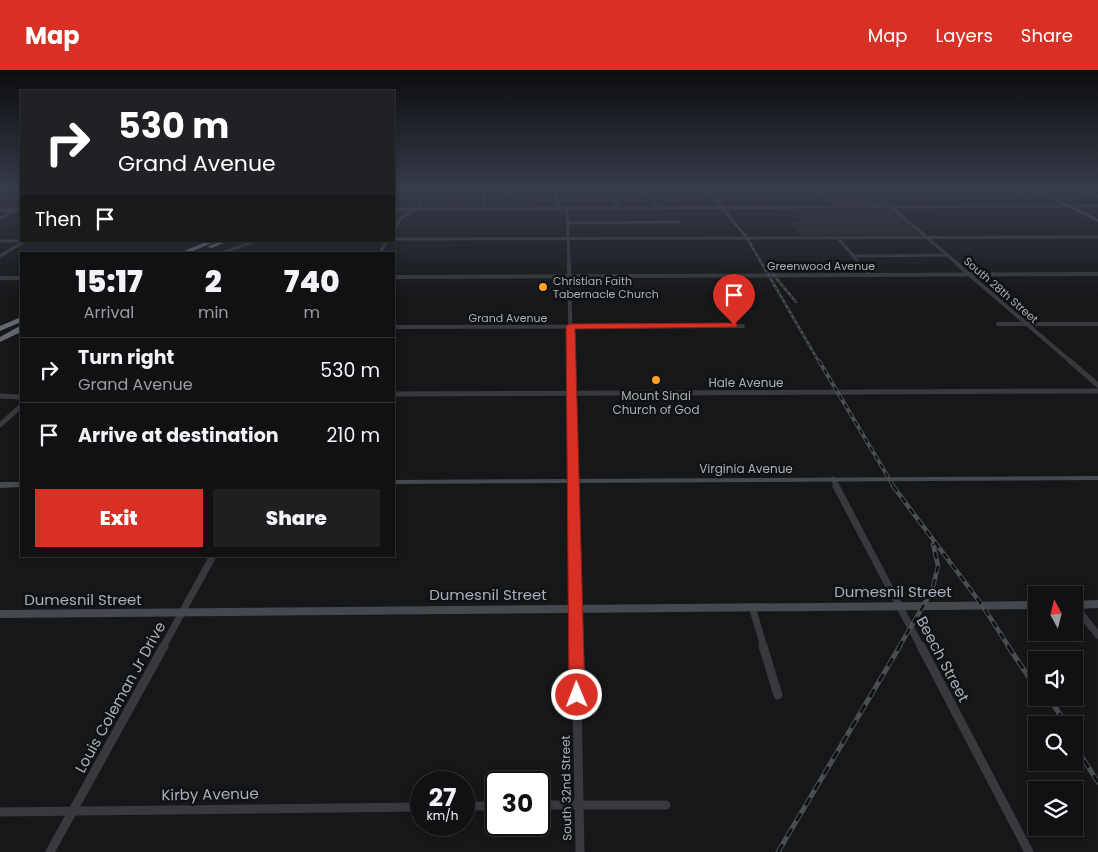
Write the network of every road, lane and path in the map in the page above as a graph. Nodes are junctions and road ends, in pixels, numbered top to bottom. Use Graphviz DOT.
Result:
graph roads {
  1 [pos="567,225"];
  2 [pos="913,225"];
  3 [pos="926,237"];
  4 [pos="1098,237"];
  5 [pos="838,238"];
  6 [pos="395,239"];
  7 [pos="568,239"];
  8 [pos="0,241"];
  9 [pos="20,241"];
  10 [pos="21,242"];
  11 [pos="211,242"];
  12 [pos="223,242"];
  13 [pos="252,242"];
  14 [pos="185,252"];
  15 [pos="197,252"];
  16 [pos="225,252"];
  17 [pos="947,255"];
  18 [pos="0,256"];
  19 [pos="854,256"];
  20 [pos="969,274"];
  21 [pos="1098,274"];
  22 [pos="870,275"];
  23 [pos="570,276"];
  24 [pos="395,277"];
  25 [pos="0,278"];
  26 [pos="20,278"];
  27 [pos="20,313"];
  28 [pos="20,319"];
  29 [pos="0,321"];
  30 [pos="998,324"];
  31 [pos="1027,324"];
  32 [pos="1098,324"];
  33 [pos="20,325"];
  34 [pos="570,326"];
  35 [pos="743,326"];
  36 [pos="395,327"];
  37 [pos="0,329"];
  38 [pos="20,330"];
  39 [pos="0,335"];
  40 [pos="0,340"];
  41 [pos="1098,385"];
  42 [pos="1098,391"];
  43 [pos="572,393"];
  44 [pos="395,394"];
  45 [pos="0,396"];
  46 [pos="20,396"];
  47 [pos="20,407"];
  48 [pos="0,425"];
  49 [pos="1098,478"];
  50 [pos="833,479"];
  51 [pos="573,481"];
  52 [pos="395,482"];
  53 [pos="0,485"];
  54 [pos="20,485"];
  55 [pos="212,557"];
  56 [pos="1083,604"];
  57 [pos="1098,604"];
  58 [pos="899,605"];
  59 [pos="1028,605"];
  60 [pos="752,607"];
  61 [pos="575,608"];
  62 [pos="182,612"];
  63 [pos="0,614"];
  64 [pos="1083,616"];
  65 [pos="1098,635"];
  66 [pos="778,694"];
  67 [pos="579,805"];
  68 [pos="666,805"];
  69 [pos="550,806"];
  70 [pos="410,807"];
  71 [pos="72,811"];
  72 [pos="0,812"];
  73 [pos="50,852"];
  74 [pos="580,852"];
  75 [pos="1029,852"];
  1 -- 7 [label="street, South 32nd Street"];
  2 -- 3 [label="street, South 28th Street"];
  3 -- 4 [label="street"];
  3 -- 5 [label="street"];
  3 -- 17 [label="street, South 28th Street"];
  5 -- 7 [label="street"];
  5 -- 19 [label="street"];
  6 -- 7 [label="street"];
  7 -- 23 [label="street, South 32nd Street"];
  8 -- 9 [label="street"];
  10 -- 18 [label="street"];
  11 -- 14 [label="highway"];
  12 -- 15 [label="highway"];
  13 -- 16 [label="street"];
  17 -- 19 [label="street"];
  17 -- 20 [label="street, South 28th Street"];
  19 -- 22 [label="street"];
  20 -- 21 [label="street, Greenwood Avenue"];
  20 -- 22 [label="street, Greenwood Avenue"];
  20 -- 31 [label="street, South 28th Street"];
  22 -- 23 [label="street, Greenwood Avenue"];
  23 -- 24 [label="street, Greenwood Avenue"];
  23 -- 34 [label="street, South 32nd Street"];
  25 -- 26 [label="street"];
  27 -- 29 [label="highway"];
  28 -- 37 [label="highway"];
  30 -- 31 [label="street"];
  31 -- 32 [label="street"];
  31 -- 41 [label="street, South 28th Street"];
  33 -- 39 [label="highway"];
  34 -- 35 [label="street, Grand Avenue"];
  34 -- 36 [label="street, Grand Avenue"];
  34 -- 43 [label="street, South 32nd Street"];
  38 -- 40 [label="highway"];
  42 -- 43 [label="street, Hale Avenue"];
  43 -- 44 [label="street, Hale Avenue"];
  43 -- 51 [label="street, South 32nd Street"];
  45 -- 46 [label="street"];
  47 -- 48 [label="street"];
  49 -- 50 [label="main road, Virginia Avenue"];
  50 -- 51 [label="main road, Virginia Avenue"];
  50 -- 58 [label="street, Beech Street"];
  51 -- 52 [label="main road, Virginia Avenue"];
  51 -- 61 [label="street, South 32nd Street"];
  53 -- 54 [label="main road"];
  55 -- 62 [label="street, Louis Coleman Jr Drive"];
  56 -- 57 [label="main road"];
  58 -- 59 [label="main road, Dumesnil Street"];
  58 -- 60 [label="main road, Dumesnil Street"];
  58 -- 75 [label="street, Beech Street"];
  60 -- 61 [label="main road, Dumesnil Street"];
  60 -- 66 [label="street"];
  61 -- 62 [label="main road, Dumesnil Street"];
  61 -- 67 [label="street, South 32nd Street"];
  62 -- 63 [label="main road, Dumesnil Street"];
  62 -- 71 [label="street, Louis Coleman Jr Drive"];
  64 -- 65 [label="street"];
  67 -- 68 [label="street"];
  67 -- 69 [label="street"];
  67 -- 74 [label="street, South 32nd Street"];
  70 -- 71 [label="street, Kirby Avenue"];
  71 -- 72 [label="street, Kirby Avenue"];
  71 -- 73 [label="street, Louis Coleman Jr Drive"];
}
